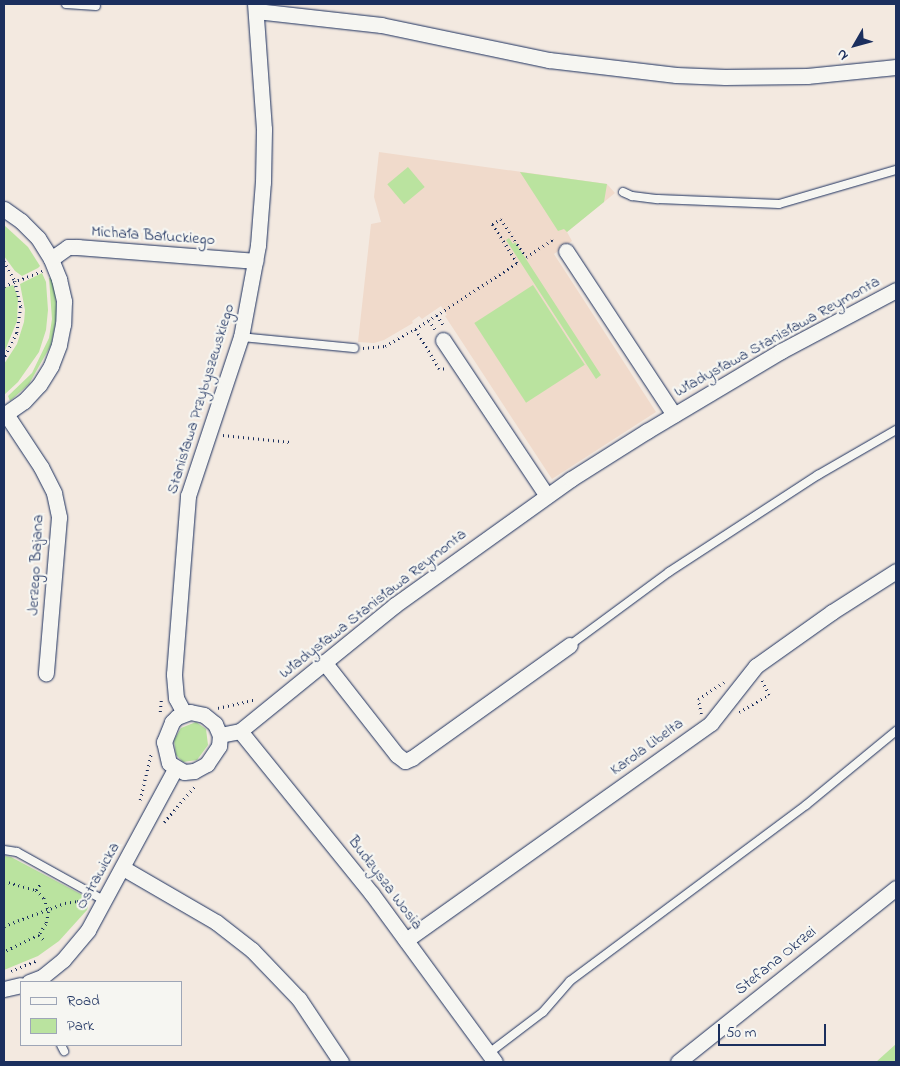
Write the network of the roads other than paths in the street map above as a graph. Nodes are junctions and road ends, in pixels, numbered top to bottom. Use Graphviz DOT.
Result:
graph roads {
  1 [pos="66,4"];
  2 [pos="96,6"];
  3 [pos="255,7"];
  4 [pos="896,67"];
  5 [pos="896,170"];
  6 [pos="623,192"];
  7 [pos="4,209"];
  8 [pos="561,248"];
  9 [pos="255,261"];
  10 [pos="46,264"];
  11 [pos="896,290"];
  12 [pos="240,337"];
  13 [pos="443,340"];
  14 [pos="354,348"];
  15 [pos="674,414"];
  16 [pos="5,415"];
  17 [pos="896,430"];
  18 [pos="547,496"];
  19 [pos="896,571"];
  20 [pos="570,645"];
  21 [pos="324,662"];
  22 [pos="46,673"];
  23 [pos="184,713"];
  24 [pos="240,731"];
  25 [pos="896,731"];
  26 [pos="220,735"];
  27 [pos="176,769"];
  28 [pos="4,850"];
  29 [pos="123,868"];
  30 [pos="896,888"];
  31 [pos="105,902"];
  32 [pos="406,940"];
  33 [pos="32,981"];
  34 [pos="20,985"];
  35 [pos="4,989"];
  36 [pos="492,1058"];
  37 [pos="341,1062"];
  38 [pos="678,1062"];
  1 -- 2 [label="lane"];
  3 -- 4 [label="street"];
  3 -- 9 [label="street, Stanisława Przybyszewskiego"];
  5 -- 6 [label="lane"];
  7 -- 10 [label="street"];
  8 -- 15 [label="street, Władysława Stanisława Reymonta"];
  9 -- 10 [label="street, Michała Bałuckiego"];
  9 -- 12 [label="street, Stanisława Przybyszewskiego"];
  10 -- 16 [label="street"];
  11 -- 15 [label="street, Władysława Stanisława Reymonta"];
  12 -- 14 [label="lane"];
  12 -- 23 [label="street, Stanisława Przybyszewskiego"];
  13 -- 18 [label="street"];
  15 -- 18 [label="street, Władysława Stanisława Reymonta"];
  16 -- 22 [label="street, Jerzego Bajana"];
  17 -- 20 [label="lane"];
  18 -- 21 [label="street, Władysława Stanisława Reymonta"];
  19 -- 32 [label="street, Karola Libelta"];
  20 -- 21 [label="street"];
  21 -- 24 [label="street, Władysława Stanisława Reymonta"];
  23 -- 26 [label="street"];
  23 -- 27 [label="street"];
  24 -- 26 [label="street, Władysława Stanisława Reymonta"];
  24 -- 32 [label="street, Budzysza Wosia"];
  25 -- 36 [label="lane"];
  26 -- 27 [label="street"];
  27 -- 29 [label="street, Ostrawicka"];
  28 -- 31 [label="lane"];
  29 -- 31 [label="street, Ostrawicka"];
  29 -- 37 [label="street"];
  30 -- 38 [label="street, Stefana Okrzei"];
  31 -- 33 [label="street, Ostrawicka"];
  32 -- 36 [label="street, Budzysza Wosia"];
  34 -- 35 [label="street, Ostrawicka"];
}
